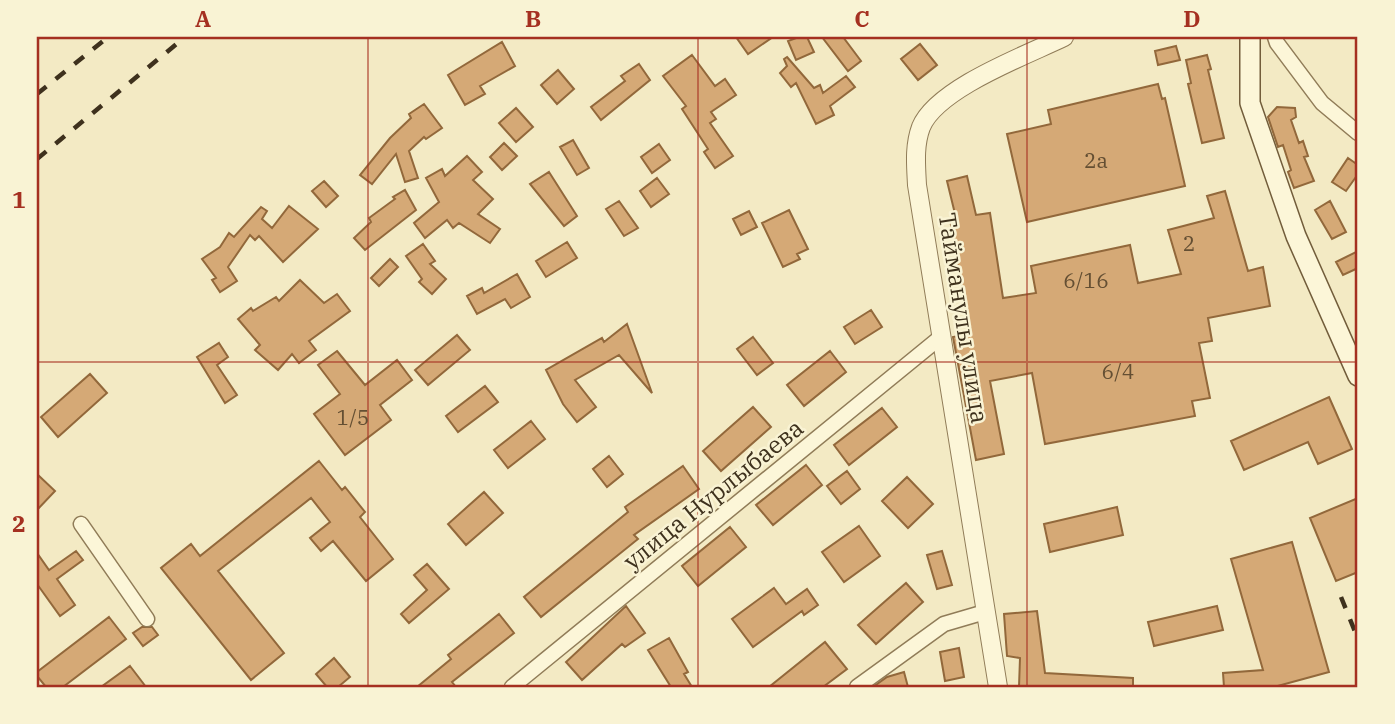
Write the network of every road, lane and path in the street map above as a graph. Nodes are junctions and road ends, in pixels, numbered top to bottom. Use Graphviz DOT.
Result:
graph roads {
  1 [pos="1065,37"];
  2 [pos="1250,37"];
  3 [pos="1275,37"];
  4 [pos="1358,133"];
  5 [pos="942,336"];
  6 [pos="1351,347"];
  7 [pos="1358,376"];
  8 [pos="81,524"];
  9 [pos="985,612"];
  10 [pos="147,618"];
  11 [pos="512,687"];
  12 [pos="857,687"];
  13 [pos="998,687"];
  1 -- 5 [label="street, Тайманулы улица"];
  2 -- 6 [label="main road"];
  3 -- 4 [label="street"];
  5 -- 9 [label="street, Тайманулы улица"];
  5 -- 11 [label="street, улица Нурлыбаева"];
  6 -- 7 [label="main road"];
  8 -- 10 [label="street"];
  9 -- 12 [label="street"];
  9 -- 13 [label="street, Тайманулы улица"];
}
